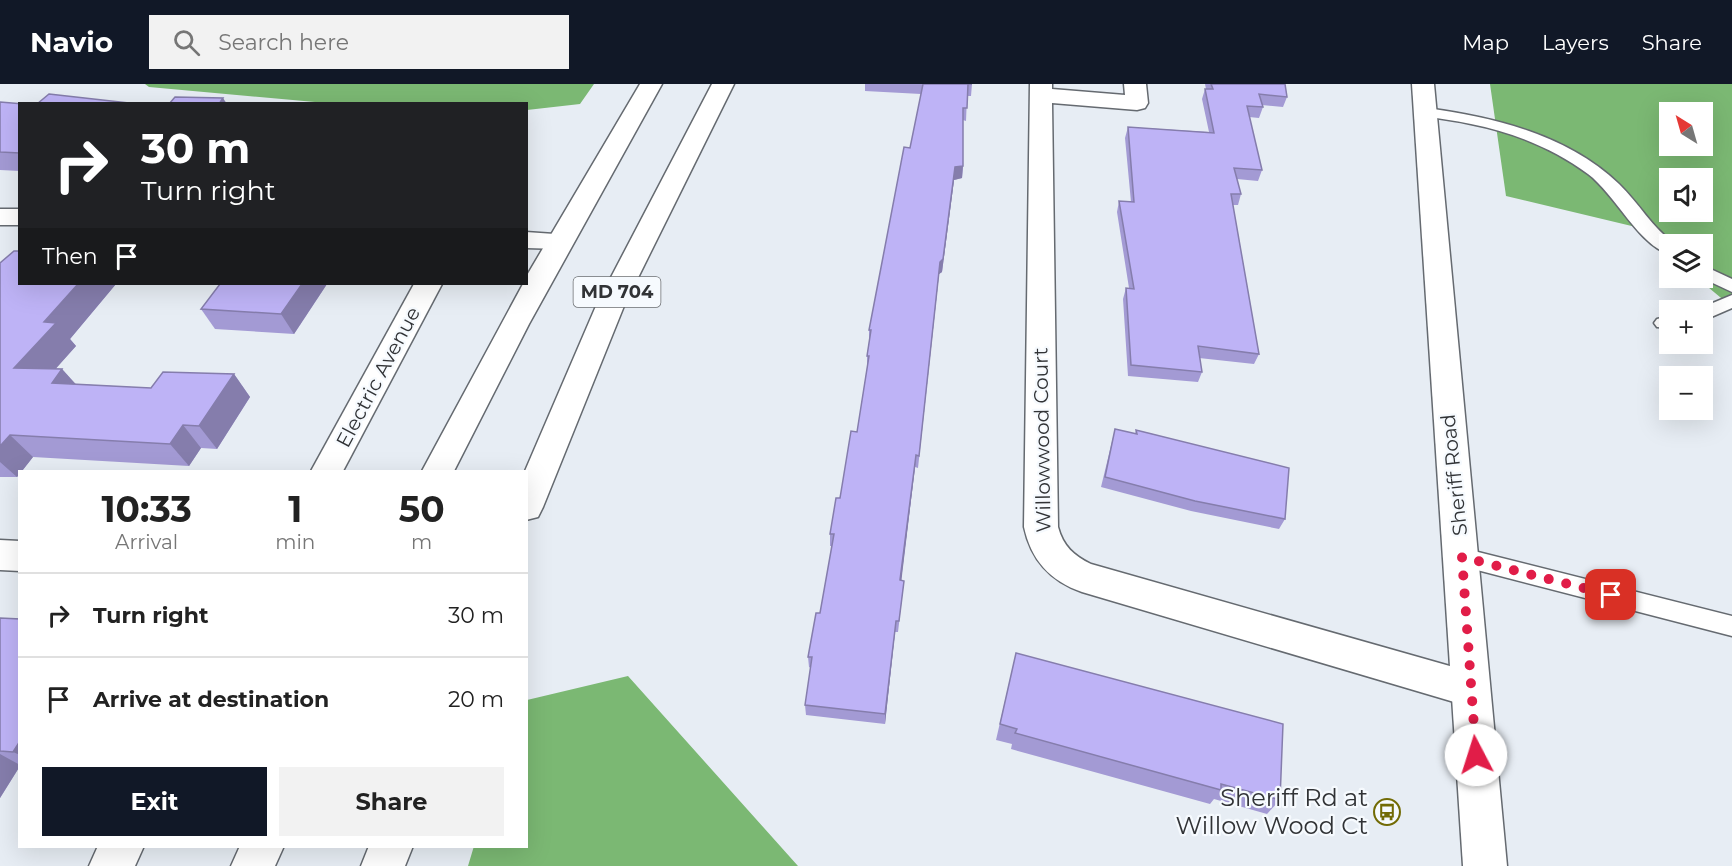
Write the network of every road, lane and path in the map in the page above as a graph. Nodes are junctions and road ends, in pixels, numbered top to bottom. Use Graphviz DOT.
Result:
graph roads {
  1 [pos="651,84"];
  2 [pos="723,84"];
  3 [pos="1135,84"];
  4 [pos="1041,90"];
  5 [pos="1424,98"];
  6 [pos="0,217"];
  7 [pos="18,217"];
  8 [pos="1659,239"];
  9 [pos="528,240"];
  10 [pos="560,241"];
  11 [pos="1713,276"];
  12 [pos="427,285"];
  13 [pos="1732,286"];
  14 [pos="1732,300"];
  15 [pos="1713,310"];
  16 [pos="328,470"];
  17 [pos="438,470"];
  18 [pos="528,502"];
  19 [pos="0,555"];
  20 [pos="18,556"];
  21 [pos="1462,557"];
  22 [pos="1732,626"];
  23 [pos="1471,689"];
  24 [pos="121,848"];
  25 [pos="261,848"];
  26 [pos="390,848"];
  27 [pos="111,866"];
  28 [pos="253,866"];
  29 [pos="383,866"];
  30 [pos="1485,866"];
  1 -- 10 [label="main road, MD 704"];
  2 -- 18 [label="main road, MD 704"];
  3 -- 4 [label="main road, Willowwood Court"];
  4 -- 23 [label="main road, Willowwood Court"];
  5 -- 8 [label="lane"];
  5 -- 21 [label="main road, Sheriff Road"];
  6 -- 7 [label="main road"];
  9 -- 10 [label="main road"];
  10 -- 17 [label="main road, MD 704"];
  11 -- 13 [label="lane"];
  12 -- 16 [label="main road, Electric Avenue"];
  14 -- 15 [label="lane"];
  19 -- 20 [label="main road"];
  21 -- 22 [label="lane"];
  21 -- 23 [label="main road, Sheriff Road"];
  23 -- 30 [label="main road, Sheriff Road"];
  24 -- 27 [label="main road"];
  25 -- 28 [label="main road"];
  26 -- 29 [label="main road"];
}
